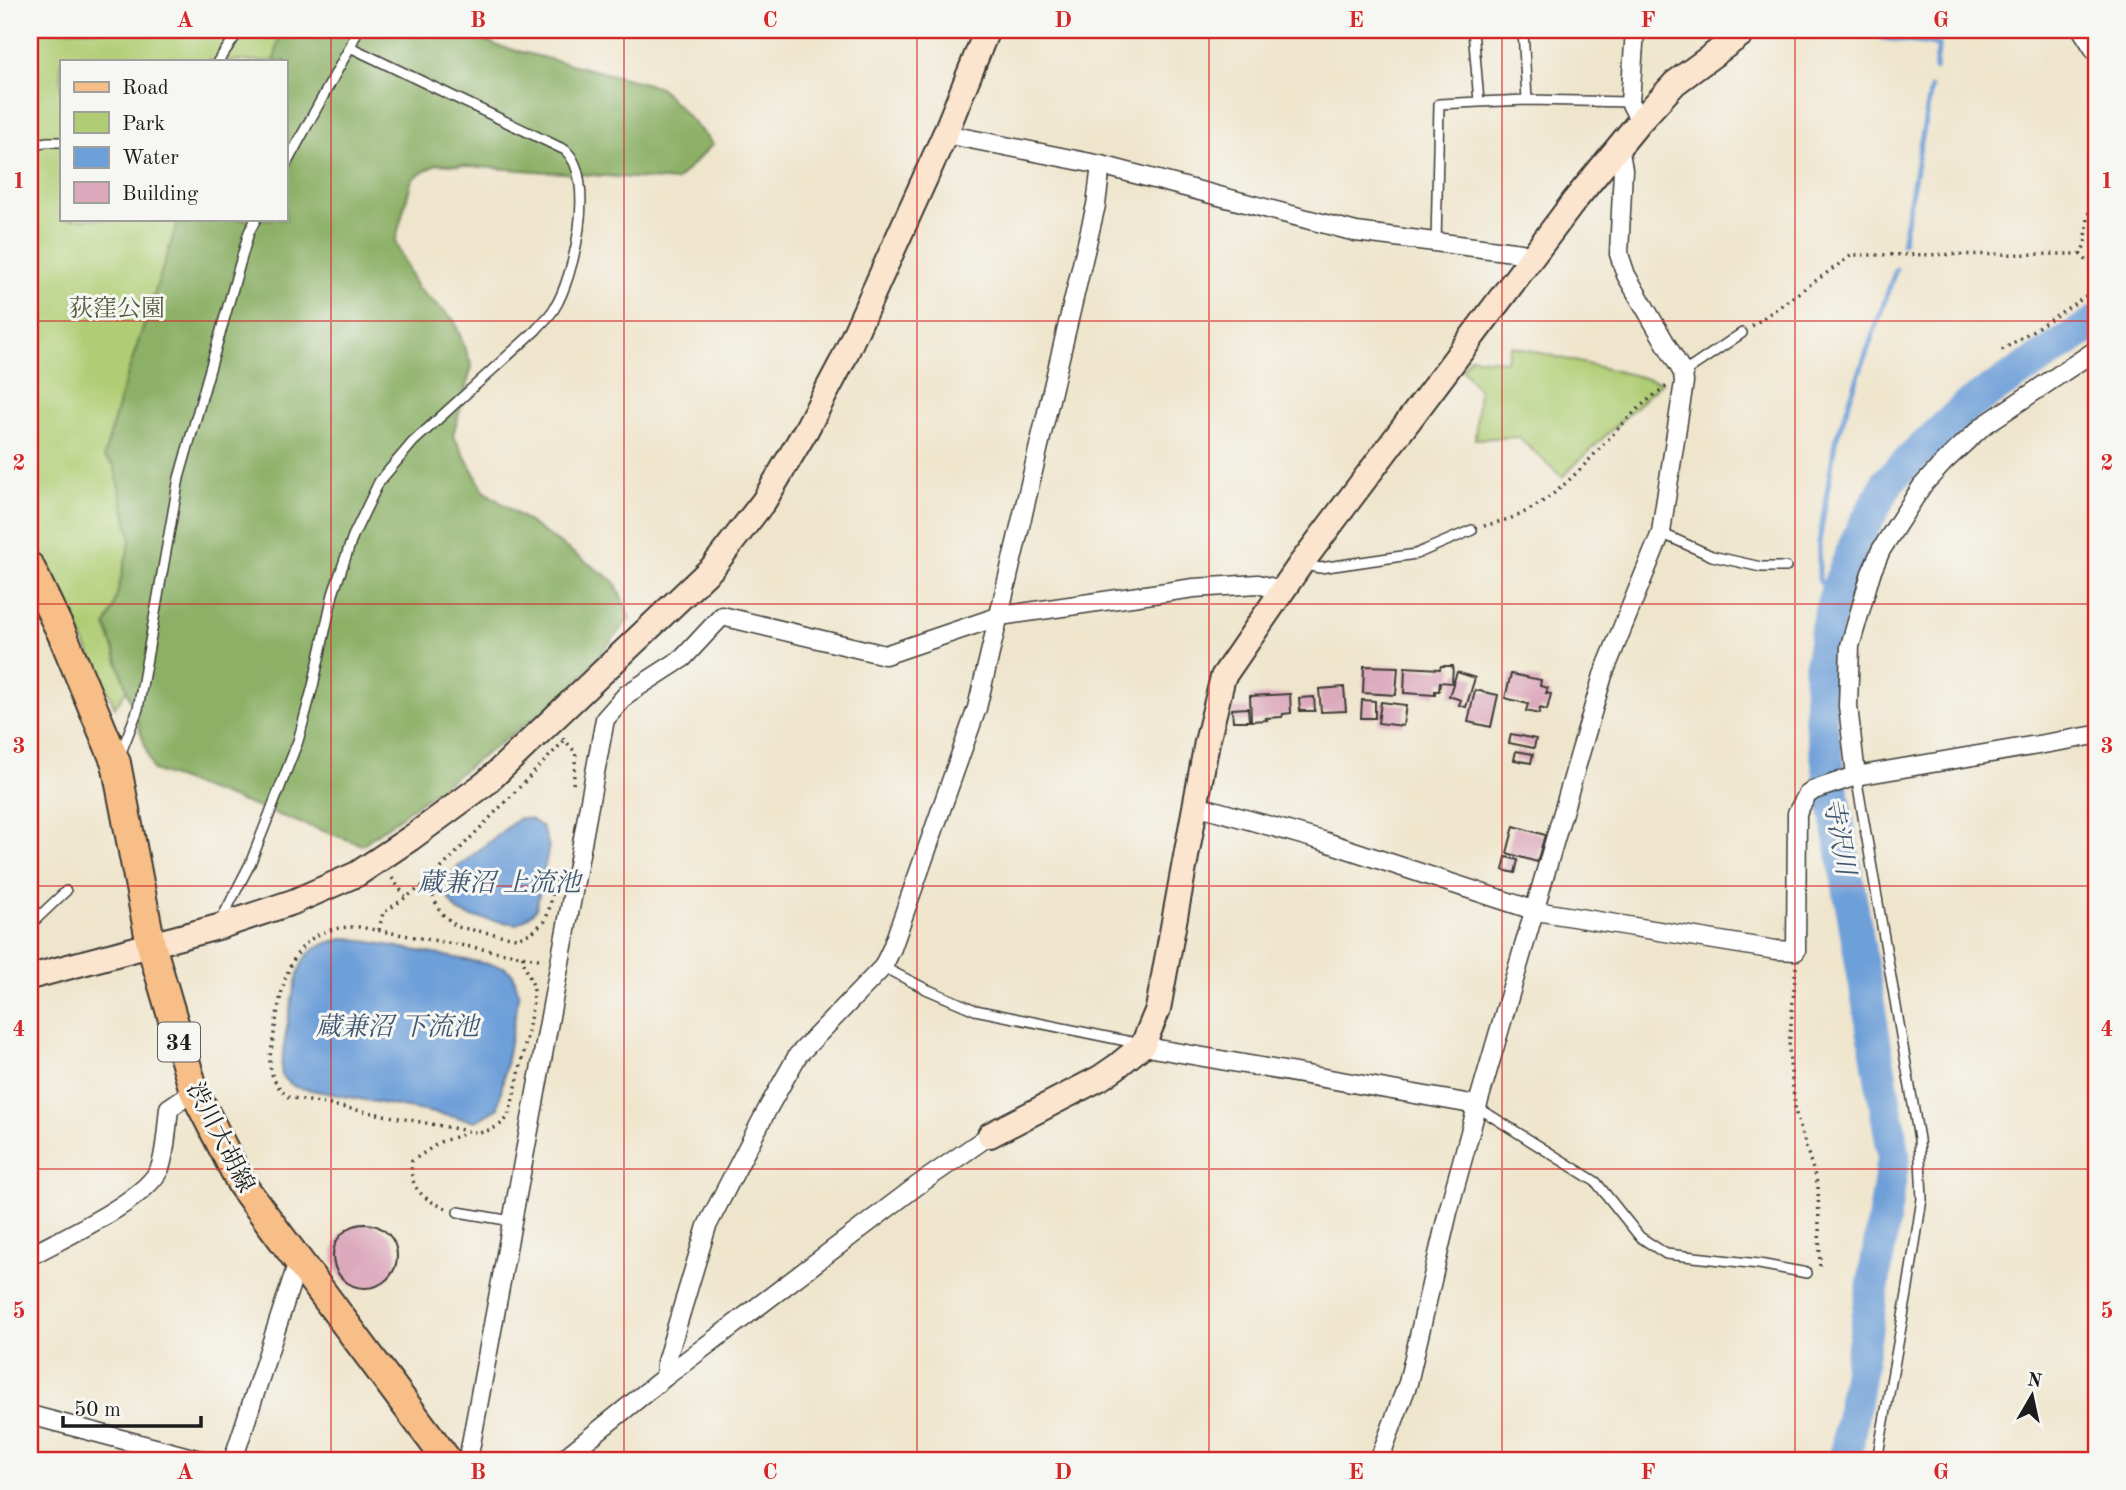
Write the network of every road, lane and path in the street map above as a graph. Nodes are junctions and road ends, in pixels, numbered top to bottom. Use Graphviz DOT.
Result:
graph roads {
  1 [pos="240,30"];
  2 [pos="358,30"];
  3 [pos="988,30"];
  4 [pos="1473,30"];
  5 [pos="1523,30"];
  6 [pos="1635,30"];
  7 [pos="1748,30"];
  8 [pos="2082,30"];
  9 [pos="350,47"];
  10 [pos="2096,52"];
  11 [pos="219,60"];
  12 [pos="1527,100"];
  13 [pos="1479,102"];
  14 [pos="1635,112"];
  15 [pos="946,134"];
  16 [pos="60,142"];
  17 [pos="30,147"];
  18 [pos="1619,147"];
  19 [pos="2096,150"];
  20 [pos="287,162"];
  21 [pos="1101,165"];
  22 [pos="255,220"];
  23 [pos="1436,244"];
  24 [pos="2080,254"];
  25 [pos="1531,259"];
  26 [pos="2096,270"];
  27 [pos="2096,290"];
  28 [pos="1742,333"];
  29 [pos="2002,350"];
  30 [pos="2096,350"];
  31 [pos="1683,373"];
  32 [pos="1472,530"];
  33 [pos="1661,533"];
  34 [pos="1300,565"];
  35 [pos="1786,567"];
  36 [pos="33,584"];
  37 [pos="1281,590"];
  38 [pos="1000,616"];
  39 [pos="604,671"];
  40 [pos="627,694"];
  41 [pos="560,734"];
  42 [pos="2096,735"];
  43 [pos="565,740"];
  44 [pos="116,763"];
  45 [pos="1850,777"];
  46 [pos="571,795"];
  47 [pos="1196,805"];
  48 [pos="559,867"];
  49 [pos="392,878"];
  50 [pos="427,883"];
  51 [pos="66,891"];
  52 [pos="406,896"];
  53 [pos="1536,911"];
  54 [pos="30,925"];
  55 [pos="218,927"];
  56 [pos="379,930"];
  57 [pos="150,945"];
  58 [pos="1796,951"];
  59 [pos="523,957"];
  60 [pos="560,963"];
  61 [pos="883,967"];
  62 [pos="30,977"];
  63 [pos="1143,1045"];
  64 [pos="194,1091"];
  65 [pos="1477,1107"];
  66 [pos="463,1130"];
  67 [pos="990,1135"];
  68 [pos="458,1212"];
  69 [pos="512,1221"];
  70 [pos="30,1256"];
  71 [pos="298,1262"];
  72 [pos="1807,1273"];
  73 [pos="664,1377"];
  74 [pos="30,1415"];
  75 [pos="200,1460"];
  76 [pos="233,1460"];
  77 [pos="447,1460"];
  78 [pos="468,1460"];
  79 [pos="562,1460"];
  80 [pos="1380,1460"];
  81 [pos="1877,1460"];
  1 -- 11 [label="lane"];
  2 -- 9 [label="lane"];
  3 -- 15 [label="street"];
  4 -- 13 [label="lane"];
  5 -- 12 [label="lane"];
  6 -- 14 [label="street"];
  7 -- 14 [label="street"];
  8 -- 10 [label="street"];
  9 -- 20 [label="lane"];
  9 -- 55 [label="lane"];
  12 -- 13 [label="lane"];
  12 -- 14 [label="lane"];
  13 -- 23 [label="lane"];
  14 -- 18 [label="street"];
  15 -- 21 [label="street"];
  15 -- 39 [label="street"];
  16 -- 17 [label="lane"];
  18 -- 25 [label="street"];
  18 -- 31 [label="street"];
  19 -- 24 [label="path"];
  21 -- 23 [label="street"];
  21 -- 38 [label="street"];
  22 -- 44 [label="lane"];
  23 -- 25 [label="street"];
  24 -- 26 [label="path"];
  24 -- 28 [label="path"];
  25 -- 34 [label="street"];
  27 -- 29 [label="path"];
  28 -- 31 [label="lane"];
  30 -- 45 [label="street"];
  31 -- 32 [label="path"];
  31 -- 33 [label="street"];
  32 -- 34 [label="lane"];
  33 -- 35 [label="lane"];
  33 -- 53 [label="street"];
  34 -- 37 [label="street"];
  36 -- 44 [label="main road, 渋川大胡線 / 34"];
  37 -- 38 [label="street"];
  37 -- 47 [label="street"];
  38 -- 40 [label="street"];
  38 -- 61 [label="street"];
  39 -- 40 [label="street"];
  39 -- 55 [label="street"];
  40 -- 60 [label="street"];
  41 -- 43 [label="path"];
  42 -- 45 [label="street"];
  43 -- 46 [label="path"];
  43 -- 50 [label="path"];
  44 -- 57 [label="main road, 渋川大胡線 / 34"];
  45 -- 58 [label="street"];
  45 -- 81 [label="lane"];
  47 -- 53 [label="street"];
  47 -- 63 [label="street"];
  48 -- 50 [label="path"];
  49 -- 52 [label="path"];
  50 -- 52 [label="path"];
  51 -- 54 [label="lane"];
  52 -- 56 [label="path"];
  53 -- 58 [label="street"];
  53 -- 65 [label="street"];
  55 -- 57 [label="street"];
  56 -- 59 [label="path"];
  56 -- 66 [label="path"];
  57 -- 62 [label="street"];
  57 -- 64 [label="main road, 渋川大胡線 / 34"];
  58 -- 72 [label="path"];
  59 -- 60 [label="path"];
  59 -- 66 [label="path"];
  60 -- 69 [label="street"];
  61 -- 63 [label="lane"];
  61 -- 73 [label="street"];
  63 -- 65 [label="street"];
  63 -- 67 [label="street"];
  64 -- 70 [label="street"];
  64 -- 71 [label="main road, 渋川大胡線 / 34"];
  65 -- 72 [label="lane"];
  65 -- 80 [label="street"];
  66 -- 68 [label="path"];
  67 -- 73 [label="street"];
  68 -- 69 [label="lane"];
  69 -- 78 [label="street"];
  71 -- 76 [label="street"];
  71 -- 77 [label="main road, 渋川大胡線 / 34"];
  73 -- 79 [label="street"];
  74 -- 75 [label="street"];
}
